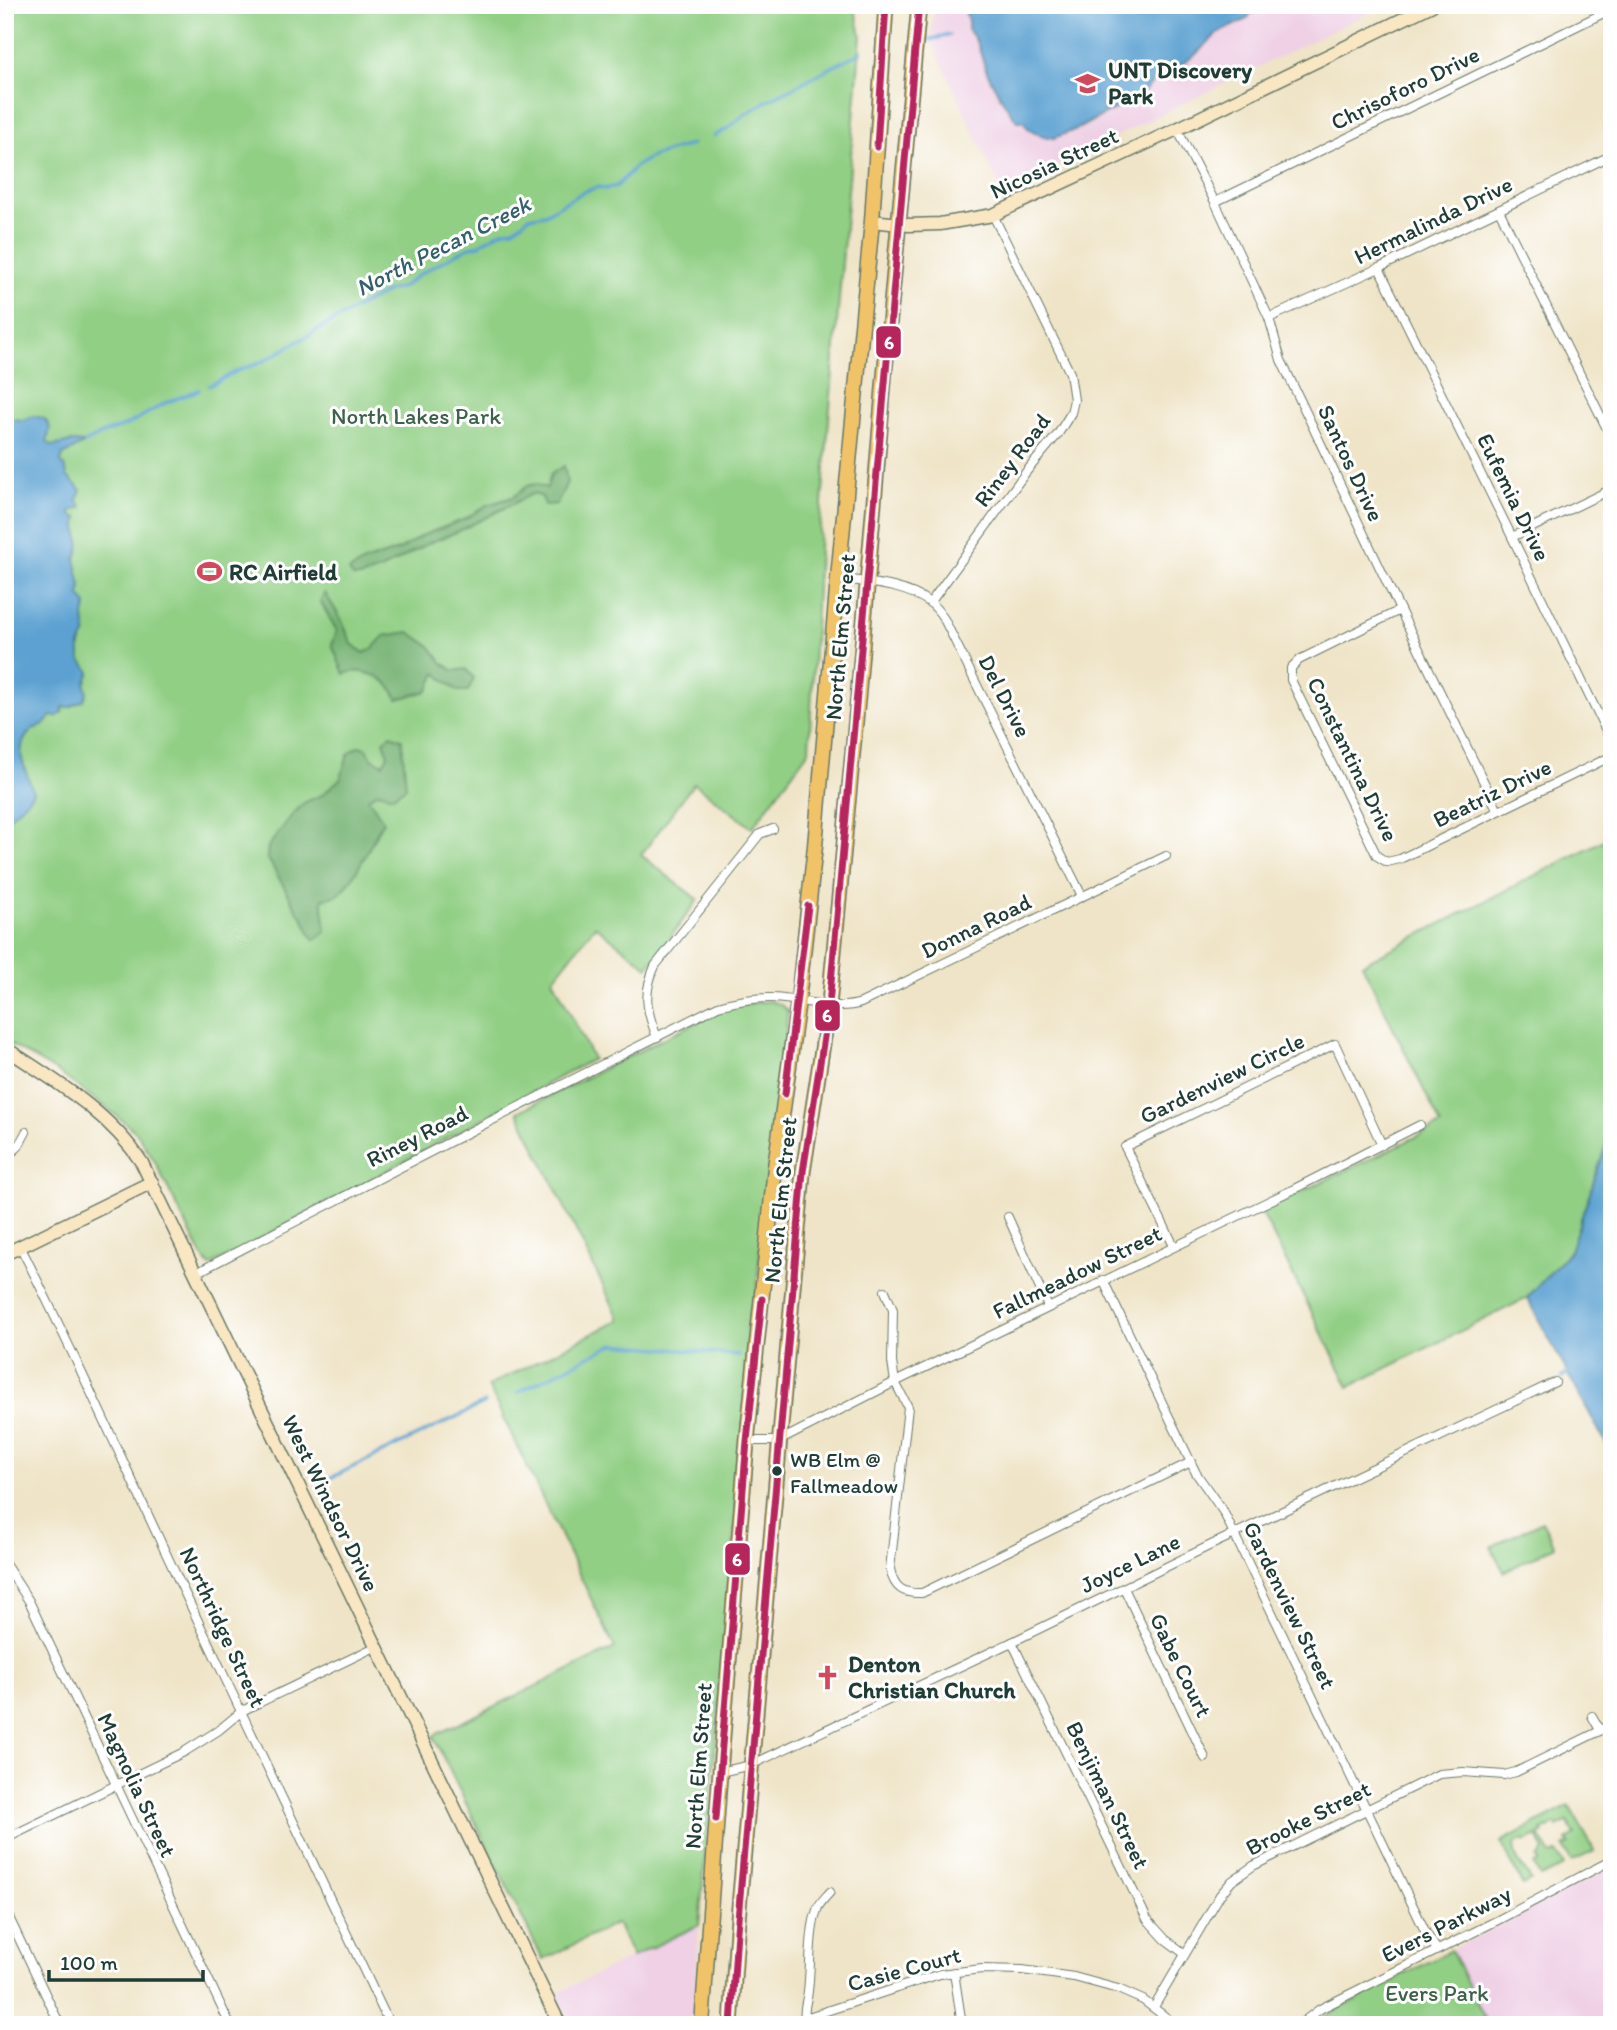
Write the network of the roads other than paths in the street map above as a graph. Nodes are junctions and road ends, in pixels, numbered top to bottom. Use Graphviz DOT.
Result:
graph roads {
  1 [pos="886,5"];
  2 [pos="919,5"];
  3 [pos="1432,5"];
  4 [pos="1612,9"];
  5 [pos="1177,129"];
  6 [pos="1612,155"];
  7 [pos="1214,202"];
  8 [pos="1499,210"];
  9 [pos="993,215"];
  10 [pos="872,221"];
  11 [pos="900,224"];
  12 [pos="1379,268"];
  13 [pos="1269,318"];
  14 [pos="1612,439"];
  15 [pos="1612,489"];
  16 [pos="1512,537"];
  17 [pos="838,578"];
  18 [pos="868,583"];
  19 [pos="930,603"];
  20 [pos="1400,610"];
  21 [pos="1612,743"];
  22 [pos="1612,757"];
  23 [pos="1498,811"];
  24 [pos="773,829"];
  25 [pos="1166,856"];
  26 [pos="1387,862"];
  27 [pos="1082,896"];
  28 [pos="798,1001"];
  29 [pos="829,1005"];
  30 [pos="657,1037"];
  31 [pos="5,1048"];
  32 [pos="1420,1125"];
  33 [pos="26,1132"];
  34 [pos="1382,1145"];
  35 [pos="5,1158"];
  36 [pos="152,1182"];
  37 [pos="1008,1217"];
  38 [pos="20,1246"];
  39 [pos="1174,1246"];
  40 [pos="5,1254"];
  41 [pos="197,1273"];
  42 [pos="1103,1280"];
  43 [pos="885,1290"];
  44 [pos="1048,1307"];
  45 [pos="895,1382"];
  46 [pos="1555,1382"];
  47 [pos="747,1441"];
  48 [pos="779,1441"];
  49 [pos="1191,1462"];
  50 [pos="1235,1535"];
  51 [pos="5,1564"];
  52 [pos="1124,1588"];
  53 [pos="1012,1642"];
  54 [pos="377,1646"];
  55 [pos="242,1711"];
  56 [pos="1592,1716"];
  57 [pos="1612,1725"];
  58 [pos="1600,1730"];
  59 [pos="1205,1758"];
  60 [pos="751,1765"];
  61 [pos="720,1772"];
  62 [pos="117,1786"];
  63 [pos="1367,1810"];
  64 [pos="5,1839"];
  65 [pos="1612,1860"];
  66 [pos="830,1892"];
  67 [pos="5,1909"];
  68 [pos="1437,1950"];
  69 [pos="1185,1954"];
  70 [pos="954,1972"];
  71 [pos="1154,2007"];
  72 [pos="60,2025"];
  73 [pos="230,2025"];
  74 [pos="390,2025"];
  75 [pos="560,2025"];
  76 [pos="702,2025"];
  77 [pos="731,2025"];
  78 [pos="962,2025"];
  79 [pos="1176,2025"];
  80 [pos="1299,2025"];
  1 -- 10 [label="main road, North Elm Street"];
  2 -- 11 [label="main road, North Elm Street"];
  3 -- 5 [label="street, Nicosia Street"];
  4 -- 7 [label="street, Chrisoforo Drive"];
  5 -- 7 [label="street, Santos Drive"];
  5 -- 9 [label="street, Nicosia Street"];
  6 -- 8 [label="street, Hermalinda Drive"];
  7 -- 13 [label="street, Santos Drive"];
  8 -- 12 [label="street, Hermalinda Drive"];
  8 -- 14 [label="street"];
  9 -- 11 [label="street, Nicosia Street"];
  9 -- 19 [label="street, Riney Road"];
  10 -- 11 [label="street, Nicosia Street"];
  10 -- 17 [label="main road, North Elm Street"];
  11 -- 18 [label="main road, North Elm Street"];
  12 -- 13 [label="street, Hermalinda Drive"];
  12 -- 16 [label="street, Eufemia Drive"];
  13 -- 20 [label="street, Santos Drive"];
  15 -- 16 [label="street"];
  16 -- 21 [label="street, Eufemia Drive"];
  17 -- 18 [label="street"];
  17 -- 28 [label="main road, North Elm Street"];
  18 -- 19 [label="street"];
  18 -- 29 [label="main road, North Elm Street"];
  19 -- 27 [label="street, Del Drive"];
  20 -- 23 [label="street, Santos Drive"];
  20 -- 26 [label="street, Constantina Drive"];
  22 -- 23 [label="street, Beatriz Drive"];
  23 -- 26 [label="street, Beatriz Drive"];
  24 -- 30 [label="street"];
  25 -- 27 [label="street, Donna Road"];
  27 -- 29 [label="street, Donna Road"];
  28 -- 29 [label="street, Donna Road"];
  28 -- 30 [label="street, Riney Road"];
  28 -- 47 [label="main road, North Elm Street"];
  29 -- 48 [label="main road, North Elm Street"];
  30 -- 41 [label="street, Riney Road"];
  31 -- 36 [label="street, West Windsor Drive"];
  32 -- 34 [label="street, Fallmeadow Street"];
  33 -- 35 [label="street"];
  34 -- 39 [label="street, Fallmeadow Street"];
  34 -- 39 [label="street, Gardenview Circle"];
  36 -- 38 [label="street"];
  36 -- 41 [label="street, West Windsor Drive"];
  37 -- 44 [label="street"];
  38 -- 40 [label="street"];
  38 -- 55 [label="street, Northridge Street"];
  39 -- 42 [label="street, Fallmeadow Street"];
  41 -- 54 [label="street, West Windsor Drive"];
  42 -- 44 [label="street, Fallmeadow Street"];
  42 -- 49 [label="street, Gardenview Street"];
  43 -- 45 [label="street"];
  44 -- 45 [label="street, Fallmeadow Street"];
  45 -- 48 [label="street, Fallmeadow Street"];
  45 -- 49 [label="street"];
  46 -- 50 [label="street, Joyce Lane"];
  47 -- 48 [label="street, Fallmeadow Street"];
  47 -- 61 [label="main road, North Elm Street"];
  48 -- 60 [label="main road, North Elm Street"];
  49 -- 50 [label="street, Gardenview Street"];
  50 -- 52 [label="street, Joyce Lane"];
  50 -- 63 [label="street, Gardenview Street"];
  51 -- 62 [label="street, Magnolia Street"];
  52 -- 53 [label="street, Joyce Lane"];
  52 -- 59 [label="street, Gabe Court"];
  53 -- 60 [label="street, Joyce Lane"];
  53 -- 69 [label="street, Benjiman Street"];
  54 -- 55 [label="street"];
  54 -- 75 [label="street, West Windsor Drive"];
  55 -- 62 [label="street"];
  55 -- 74 [label="street, Northridge Street"];
  56 -- 58 [label="street"];
  57 -- 58 [label="street, Brooke Street"];
  58 -- 63 [label="street, Brooke Street"];
  60 -- 61 [label="street, Joyce Lane"];
  60 -- 77 [label="main road, North Elm Street"];
  61 -- 76 [label="main road, North Elm Street"];
  62 -- 64 [label="street"];
  62 -- 73 [label="street, Magnolia Street"];
  63 -- 68 [label="street, Gardenview Street"];
  63 -- 69 [label="street, Brooke Street"];
  65 -- 68 [label="street, Evers Parkway"];
  66 -- 70 [label="street, Casie Court"];
  67 -- 72 [label="street"];
  68 -- 80 [label="street, Evers Parkway"];
  69 -- 71 [label="street, Brooke Street"];
  70 -- 71 [label="street, Casie Court"];
  70 -- 78 [label="street"];
  71 -- 79 [label="street, Casie Court"];
}
